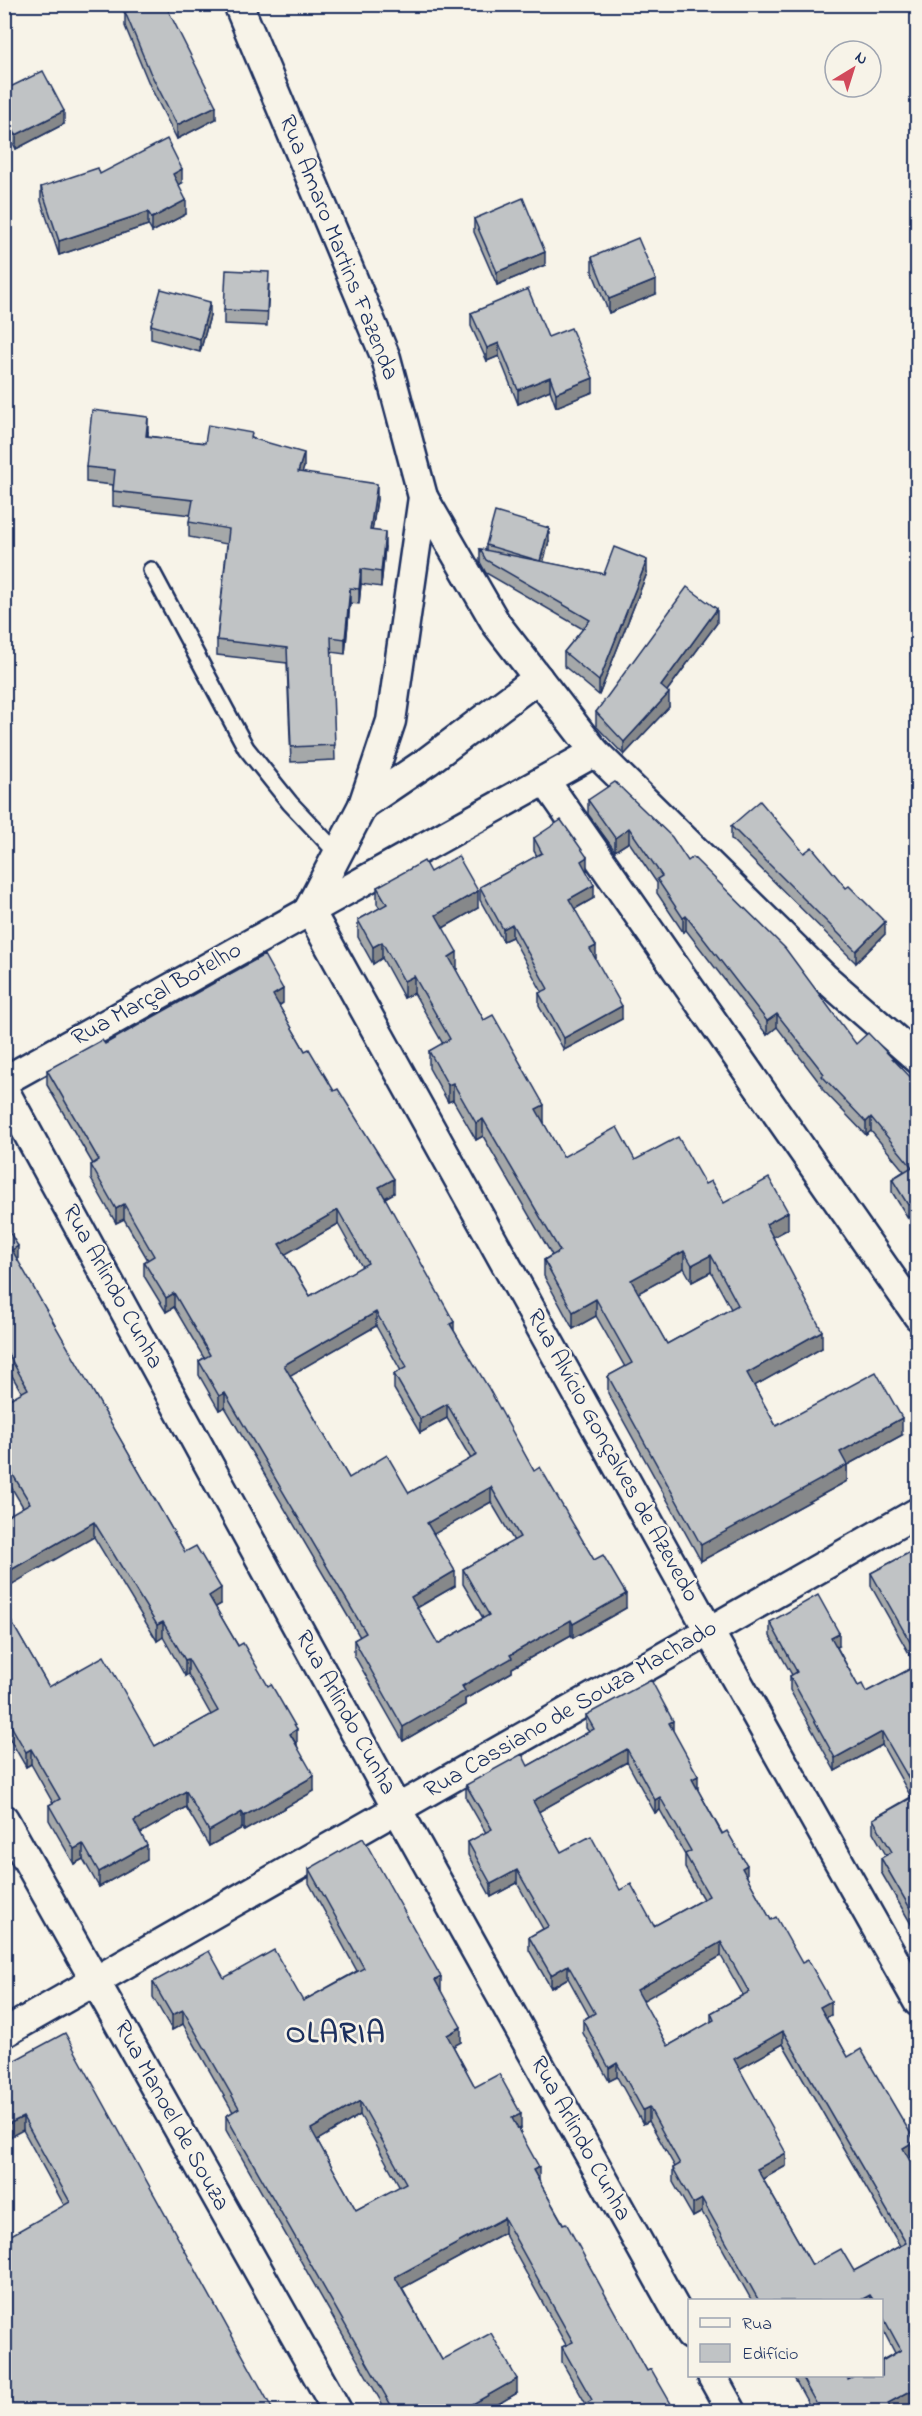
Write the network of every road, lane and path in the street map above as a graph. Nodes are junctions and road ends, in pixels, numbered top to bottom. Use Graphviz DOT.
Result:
graph roads {
  1 [pos="238,4"];
  2 [pos="423,497"];
  3 [pos="151,570"];
  4 [pos="538,678"];
  5 [pos="595,752"];
  6 [pos="546,782"];
  7 [pos="363,805"];
  8 [pos="339,855"];
  9 [pos="309,909"];
  10 [pos="918,1059"];
  11 [pos="4,1081"];
  12 [pos="4,1090"];
  13 [pos="918,1316"];
  14 [pos="918,1512"];
  15 [pos="709,1631"];
  16 [pos="397,1809"];
  17 [pos="4,1819"];
  18 [pos="94,1981"];
  19 [pos="918,2002"];
  20 [pos="4,2033"];
  21 [pos="688,2331"];
  22 [pos="713,2377"];
  23 [pos="338,2412"];
  24 [pos="732,2412"];
  1 -- 2 [label="street, Rua Amaro Martins Fazenda"];
  2 -- 4 [label="street"];
  2 -- 7 [label="street, Rua Amaro Martins Fazenda"];
  3 -- 8 [label="lane"];
  4 -- 5 [label="street"];
  4 -- 7 [label="street"];
  5 -- 6 [label="street, Rua Marçal Botelho"];
  5 -- 10 [label="street"];
  6 -- 9 [label="street, Rua Marçal Botelho"];
  6 -- 13 [label="street"];
  7 -- 8 [label="street, Rua Amaro Martins Fazenda"];
  8 -- 9 [label="street, Rua Amaro Martins Fazenda"];
  9 -- 11 [label="street, Rua Marçal Botelho"];
  9 -- 15 [label="street, Rua Alvício Gonçalves de Azevedo"];
  12 -- 16 [label="street, Rua Arlindo Cunha"];
  14 -- 15 [label="street, Rua Cassiano de Souza Machado"];
  15 -- 16 [label="street, Rua Cassiano de Souza Machado"];
  15 -- 19 [label="street, Rua Alvício Gonçalves de Azevedo"];
  16 -- 18 [label="street, Rua Cassiano de Souza Machado"];
  16 -- 21 [label="street, Rua Arlindo Cunha"];
  17 -- 18 [label="street, Rua Manoel de Souza"];
  18 -- 20 [label="street, Rua Cassiano de Souza Machado"];
  18 -- 23 [label="street, Rua Manoel de Souza"];
  22 -- 24 [label="street"];
}
